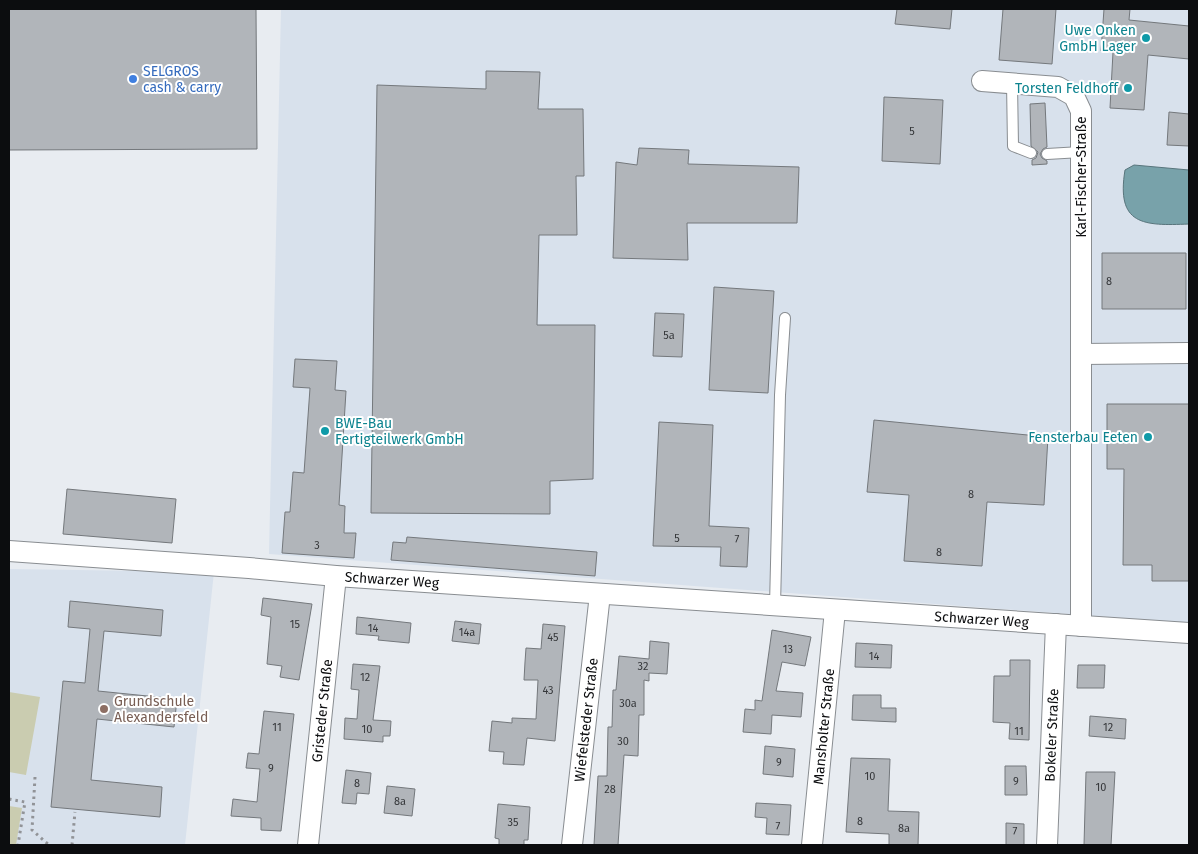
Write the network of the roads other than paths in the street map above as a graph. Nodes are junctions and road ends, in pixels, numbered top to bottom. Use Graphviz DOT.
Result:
graph roads {
  1 [pos="982,80"];
  2 [pos="1012,83"];
  3 [pos="1081,152"];
  4 [pos="1032,153"];
  5 [pos="1047,154"];
  6 [pos="785,318"];
  7 [pos="1189,353"];
  8 [pos="1081,354"];
  9 [pos="9,551"];
  10 [pos="336,576"];
  11 [pos="600,594"];
  12 [pos="775,606"];
  13 [pos="836,610"];
  14 [pos="1056,624"];
  15 [pos="1081,626"];
  16 [pos="1189,633"];
  17 [pos="308,845"];
  18 [pos="572,845"];
  19 [pos="812,845"];
  20 [pos="1047,845"];
  1 -- 2 [label="street, Karl-Fischer-Straße"];
  2 -- 3 [label="street, Karl-Fischer-Straße"];
  2 -- 4 [label="lane"];
  3 -- 5 [label="lane"];
  3 -- 8 [label="street, Karl-Fischer-Straße"];
  6 -- 12 [label="lane"];
  7 -- 8 [label="street"];
  8 -- 15 [label="street, Karl-Fischer-Straße"];
  9 -- 10 [label="street, Schwarzer Weg"];
  10 -- 11 [label="street, Schwarzer Weg"];
  10 -- 17 [label="street, Gristeder Straße"];
  11 -- 12 [label="street, Schwarzer Weg"];
  11 -- 18 [label="street, Wiefelsteder Straße"];
  12 -- 13 [label="street, Schwarzer Weg"];
  13 -- 14 [label="street, Schwarzer Weg"];
  13 -- 19 [label="street, Mansholter Straße"];
  14 -- 15 [label="street, Schwarzer Weg"];
  14 -- 20 [label="street, Bokeler Straße"];
  15 -- 16 [label="street, Schwarzer Weg"];
}
